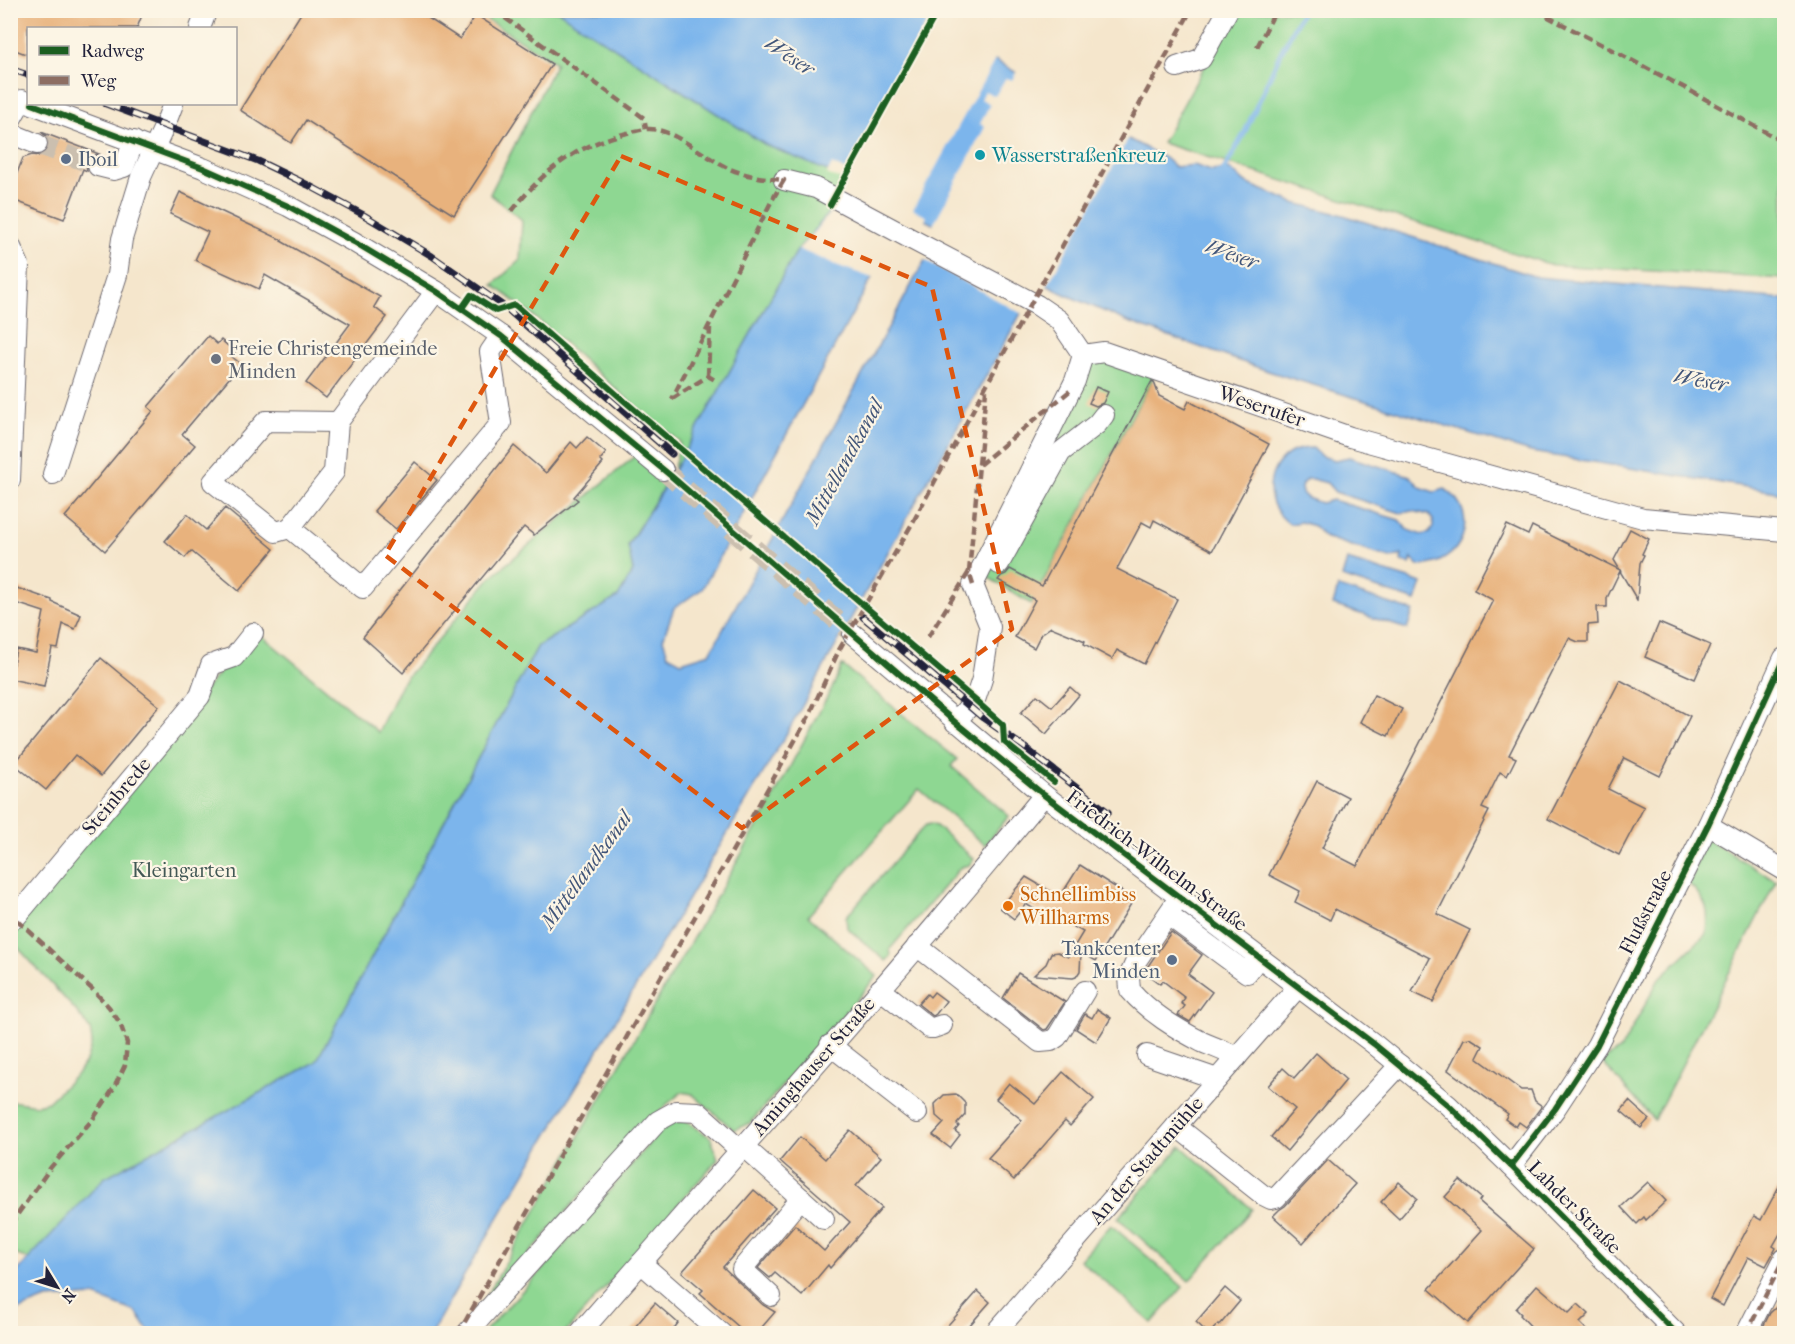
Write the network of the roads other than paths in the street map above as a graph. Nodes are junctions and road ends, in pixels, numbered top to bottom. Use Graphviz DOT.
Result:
graph roads {
  1 [pos="207,10"];
  2 [pos="1228,10"];
  3 [pos="200,27"];
  4 [pos="1177,67"];
  5 [pos="23,100"];
  6 [pos="37,105"];
  7 [pos="173,105"];
  8 [pos="10,122"];
  9 [pos="10,133"];
  10 [pos="134,141"];
  11 [pos="37,144"];
  12 [pos="153,149"];
  13 [pos="98,166"];
  14 [pos="784,180"];
  15 [pos="10,245"];
  16 [pos="436,291"];
  17 [pos="501,336"];
  18 [pos="1083,355"];
  19 [pos="1104,415"];
  20 [pos="338,422"];
  21 [pos="663,470"];
  22 [pos="53,474"];
  23 [pos="10,480"];
  24 [pos="291,528"];
  25 [pos="1785,531"];
  26 [pos="980,601"];
  27 [pos="253,633"];
  28 [pos="853,634"];
  29 [pos="1785,658"];
  30 [pos="955,722"];
  31 [pos="1044,795"];
  32 [pos="1708,825"];
  33 [pos="1785,870"];
  34 [pos="1179,898"];
  35 [pos="10,914"];
  36 [pos="1168,915"];
  37 [pos="917,946"];
  38 [pos="1258,958"];
  39 [pos="1298,987"];
  40 [pos="880,989"];
  41 [pos="1085,991"];
  42 [pos="942,1025"];
  43 [pos="830,1046"];
  44 [pos="1147,1055"];
  45 [pos="1237,1057"];
  46 [pos="1400,1065"];
  47 [pos="1216,1080"];
  48 [pos="1448,1105"];
  49 [pos="917,1113"];
  50 [pos="1176,1126"];
  51 [pos="741,1148"];
  52 [pos="1511,1166"];
  53 [pos="801,1198"];
  54 [pos="824,1219"];
  55 [pos="1785,1259"];
  56 [pos="641,1263"];
  57 [pos="771,1296"];
  58 [pos="466,1334"];
  59 [pos="579,1334"];
  60 [pos="722,1334"];
  61 [pos="994,1334"];
  62 [pos="1677,1334"];
  63 [pos="1746,1334"];
  1 -- 3 [label="street"];
  2 -- 4 [label="street"];
  5 -- 8 [label="street"];
  6 -- 10 [label="street"];
  7 -- 12 [label="street"];
  9 -- 11 [label="street"];
  10 -- 12 [label="street"];
  10 -- 13 [label="street"];
  12 -- 16 [label="street"];
  12 -- 22 [label="street"];
  14 -- 18 [label="street"];
  15 -- 23 [label="street"];
  16 -- 17 [label="street"];
  16 -- 20 [label="street"];
  17 -- 21 [label="street"];
  17 -- 24 [label="street"];
  18 -- 25 [label="street, Weserufer"];
  18 -- 26 [label="street"];
  19 -- 26 [label="street"];
  20 -- 24 [label="street"];
  20 -- 24 [label="street"];
  26 -- 30 [label="street"];
  27 -- 35 [label="street, Steinbrede"];
  28 -- 30 [label="street, Friedrich-Wilhelm-Straße"];
  29 -- 32 [label="street, Flußstraße"];
  30 -- 31 [label="street, Friedrich-Wilhelm-Straße"];
  31 -- 34 [label="street, Friedrich-Wilhelm-Straße"];
  31 -- 37 [label="street, Aminghauser Straße"];
  32 -- 33 [label="street"];
  32 -- 52 [label="street, Flußstraße"];
  34 -- 36 [label="street"];
  34 -- 38 [label="street, Friedrich-Wilhelm-Straße"];
  36 -- 38 [label="street"];
  36 -- 45 [label="street"];
  37 -- 40 [label="street, Aminghauser Straße"];
  37 -- 41 [label="street"];
  38 -- 39 [label="street, Friedrich-Wilhelm-Straße"];
  39 -- 45 [label="street, An der Stadtmühle"];
  39 -- 46 [label="street, Friedrich-Wilhelm-Straße"];
  40 -- 42 [label="street"];
  40 -- 43 [label="street, Aminghauser Straße"];
  43 -- 49 [label="street"];
  43 -- 51 [label="street, Aminghauser Straße"];
  44 -- 47 [label="street"];
  45 -- 47 [label="street, An der Stadtmühle"];
  46 -- 48 [label="street, Friedrich-Wilhelm-Straße"];
  46 -- 50 [label="street"];
  47 -- 50 [label="street, An der Stadtmühle"];
  48 -- 52 [label="street, Lahder Straße"];
  50 -- 61 [label="street, An der Stadtmühle"];
  51 -- 53 [label="street"];
  51 -- 56 [label="street, Aminghauser Straße"];
  51 -- 58 [label="street"];
  52 -- 62 [label="street, Lahder Straße"];
  53 -- 54 [label="street"];
  53 -- 57 [label="street"];
  55 -- 63 [label="street"];
  56 -- 59 [label="street, Aminghauser Straße"];
  56 -- 60 [label="street"];
}
